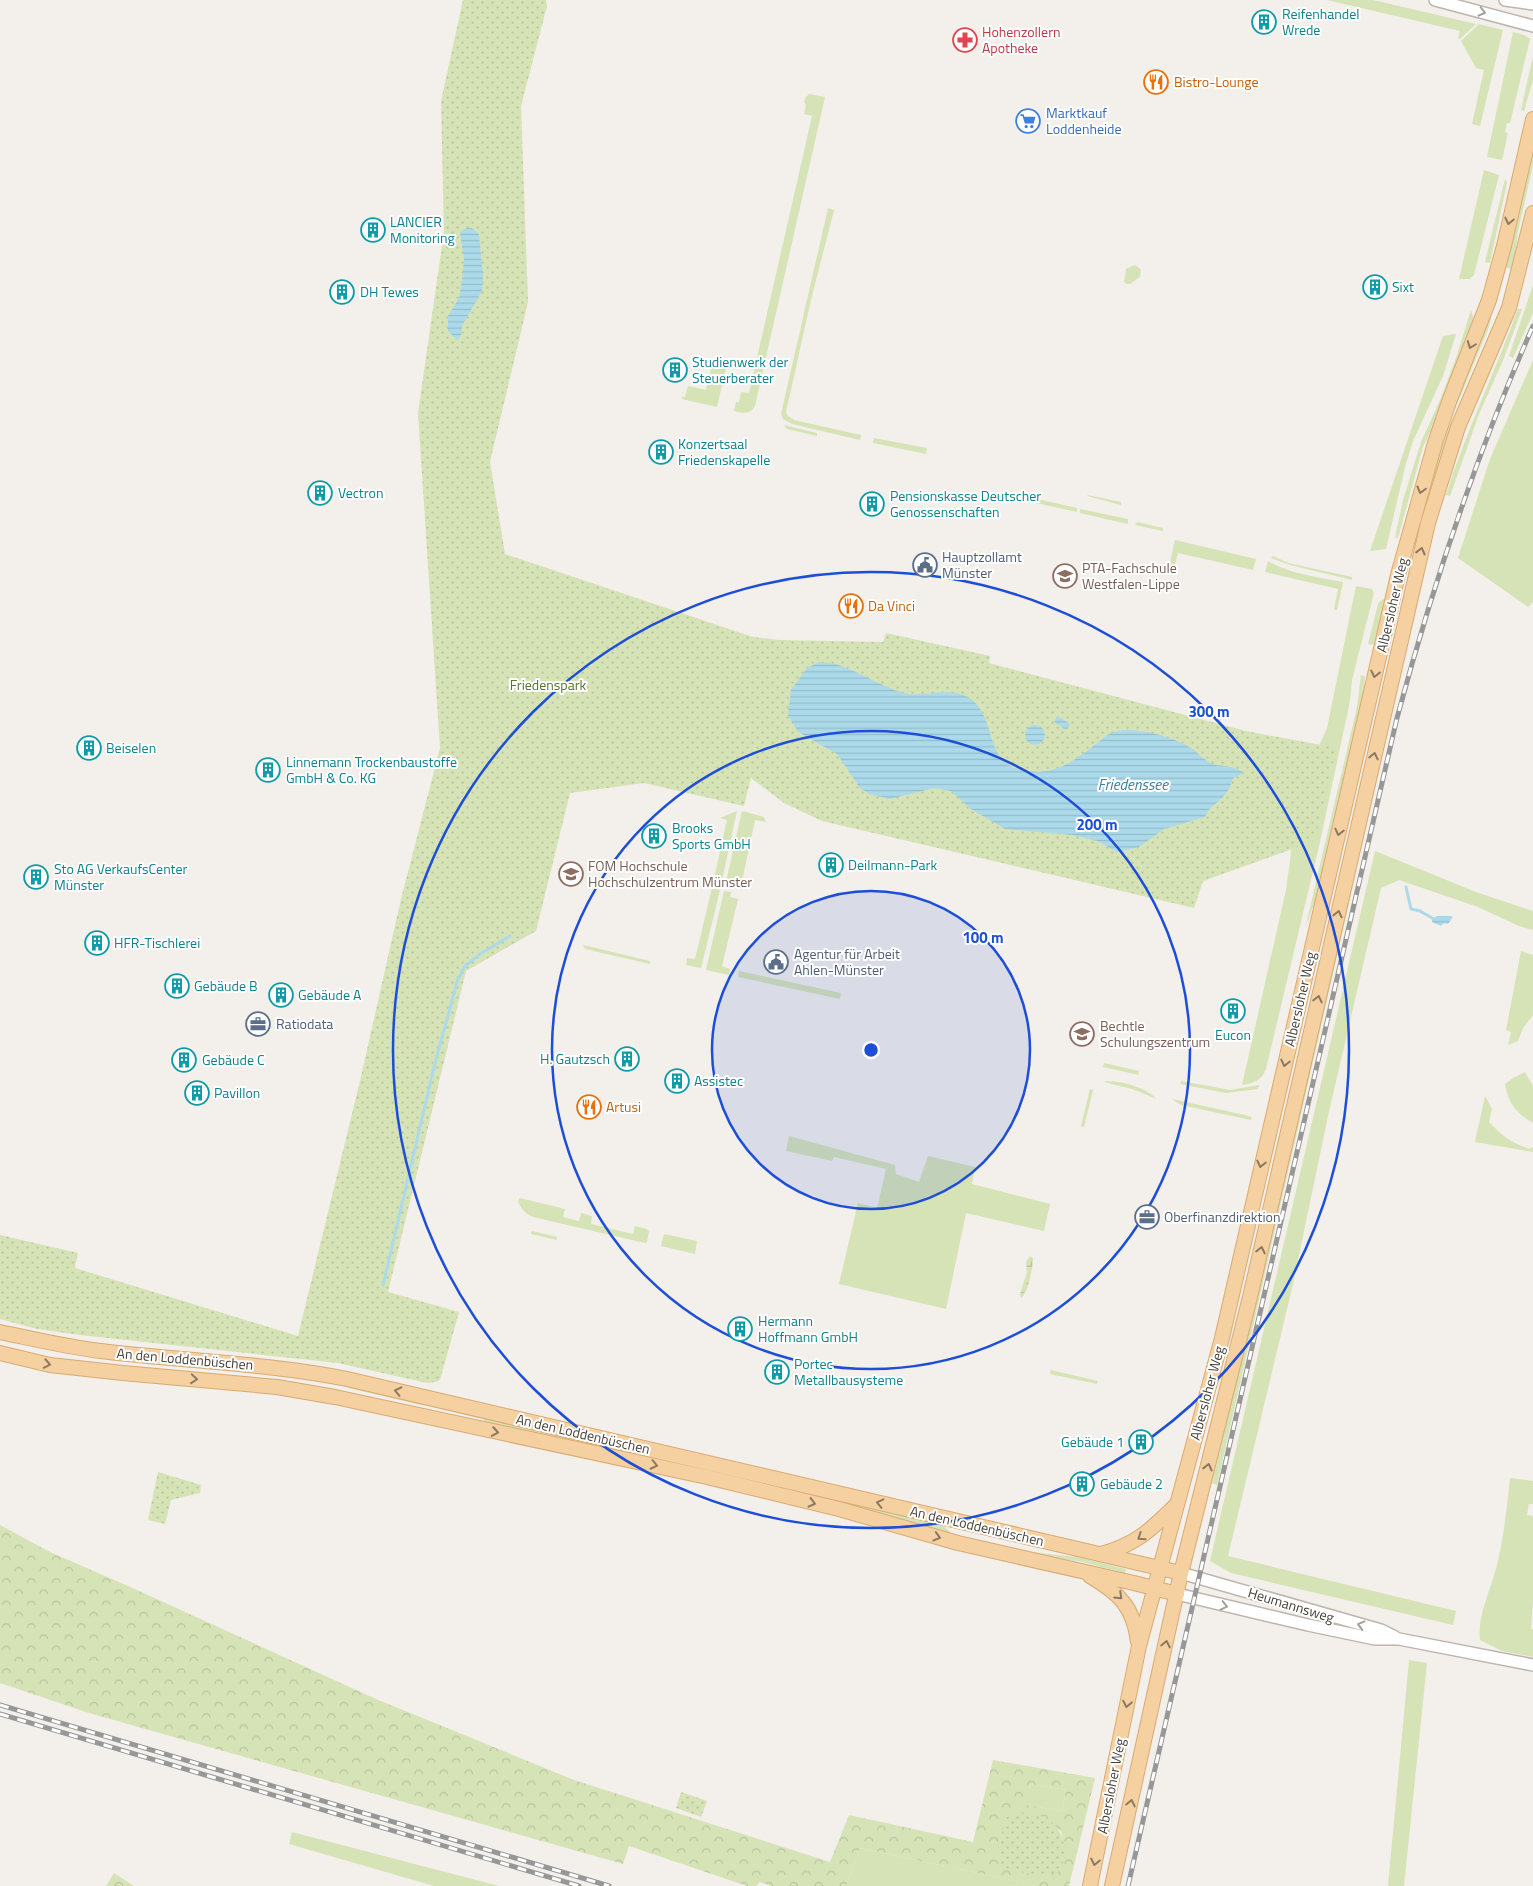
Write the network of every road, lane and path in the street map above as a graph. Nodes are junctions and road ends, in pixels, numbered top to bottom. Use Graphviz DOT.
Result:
graph roads {
  1 [pos="1435,0"];
  2 [pos="1505,0"];
  3 [pos="1533,4"];
  4 [pos="1533,26"];
  5 [pos="1533,119"];
  6 [pos="1533,213"];
  7 [pos="0,1332"];
  8 [pos="0,1353"];
  9 [pos="1176,1505"];
  10 [pos="1098,1555"];
  11 [pos="1160,1568"];
  12 [pos="1078,1570"];
  13 [pos="1182,1573"];
  14 [pos="1154,1588"];
  15 [pos="1177,1594"];
  16 [pos="1399,1638"];
  17 [pos="1139,1646"];
  18 [pos="1533,1665"];
  19 [pos="1090,1886"];
  20 [pos="1112,1886"];
  1 -- 4 [label="street, one-way"];
  2 -- 3 [label="street"];
  5 -- 9 [label="main road, Albersloher Weg, one-way"];
  13 -- 6 [label="main road, Albersloher Weg, one-way"];
  10 -- 7 [label="main road, An den Loddenbüschen, one-way"];
  8 -- 12 [label="main road, An den Loddenbüschen, one-way"];
  9 -- 10 [label="main road, one-way"];
  9 -- 11 [label="main road, Albersloher Weg"];
  10 -- 11 [label="main road, An den Loddenbüschen"];
  11 -- 13 [label="main road, An den Loddenbüschen"];
  11 -- 14 [label="main road, Albersloher Weg"];
  12 -- 14 [label="main road, An den Loddenbüschen"];
  12 -- 17 [label="main road, one-way"];
  13 -- 15 [label="main road, Albersloher Weg"];
  16 -- 13 [label="street, Heumannsweg, one-way"];
  14 -- 15 [label="main road, An den Loddenbüschen"];
  14 -- 17 [label="main road, Albersloher Weg"];
  15 -- 16 [label="street, Heumannsweg, one-way"];
  20 -- 15 [label="main road, Albersloher Weg, one-way"];
  16 -- 18 [label="street, Heumannsweg"];
  17 -- 19 [label="main road, Albersloher Weg, one-way"];
}
